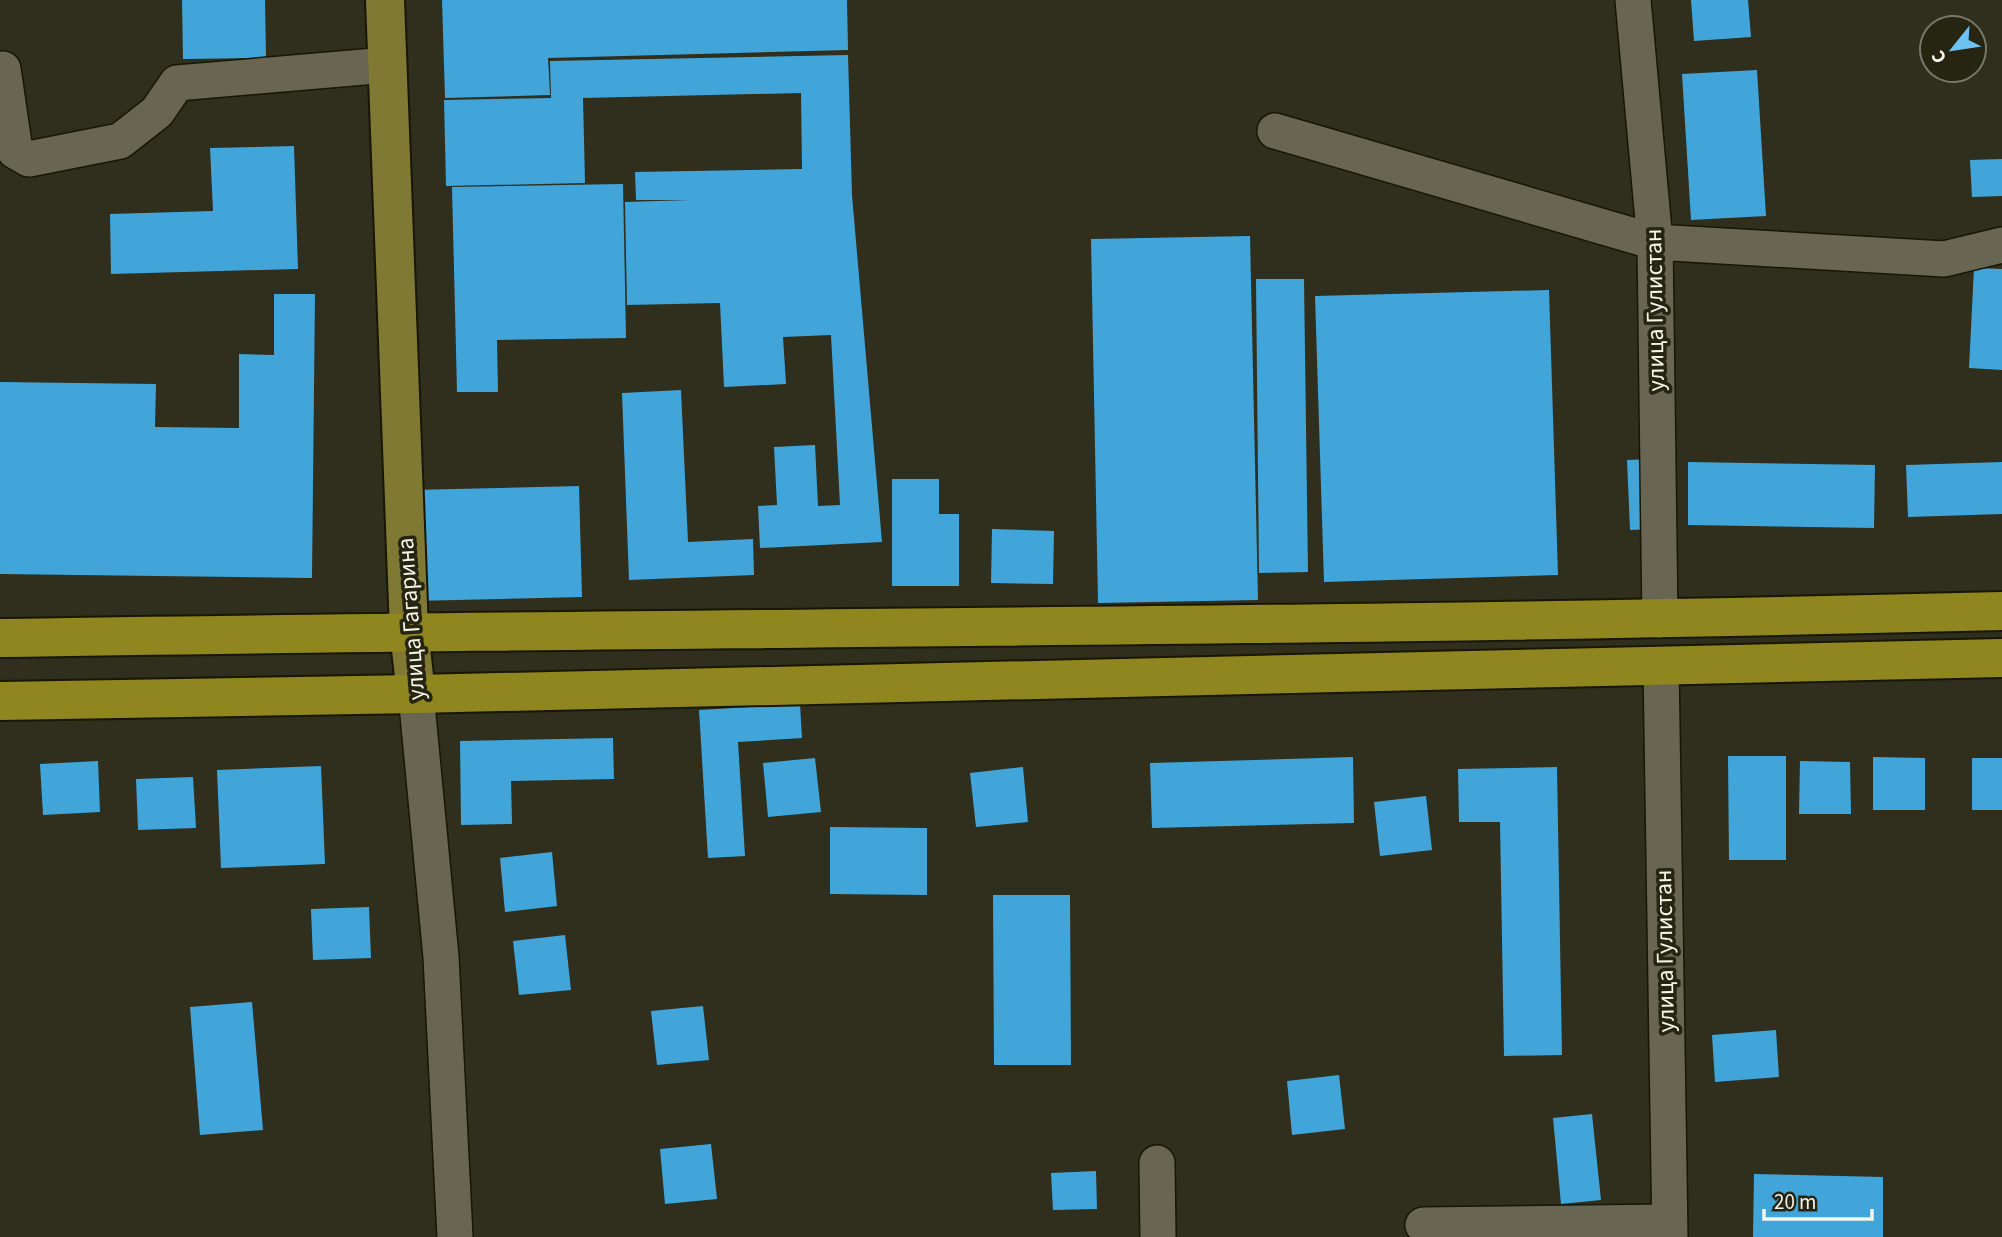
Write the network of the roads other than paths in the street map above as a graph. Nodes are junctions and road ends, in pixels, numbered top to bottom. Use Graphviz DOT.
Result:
graph roads {
  1 [pos="385,0"];
  2 [pos="1633,0"];
  3 [pos="387,65"];
  4 [pos="3,69"];
  5 [pos="1275,131"];
  6 [pos="1655,242"];
  7 [pos="2002,245"];
  8 [pos="2002,611"];
  9 [pos="1660,620"];
  10 [pos="409,631"];
  11 [pos="0,638"];
  12 [pos="2002,658"];
  13 [pos="1661,665"];
  14 [pos="416,694"];
  15 [pos="0,701"];
  16 [pos="1157,1163"];
  17 [pos="1423,1225"];
  18 [pos="1670,1229"];
  19 [pos="455,1237"];
  20 [pos="1158,1237"];
  1 -- 3 [label="main road, улица Гагарина"];
  2 -- 6 [label="street, улица Гулистан"];
  3 -- 4 [label="street"];
  3 -- 10 [label="main road, улица Гагарина"];
  5 -- 6 [label="street"];
  6 -- 7 [label="street"];
  6 -- 9 [label="street, улица Гулистан"];
  8 -- 9 [label="highway"];
  9 -- 10 [label="highway"];
  10 -- 11 [label="highway"];
  10 -- 14 [label="main road, улица Гагарина"];
  12 -- 13 [label="highway"];
  13 -- 14 [label="highway"];
  13 -- 18 [label="street, улица Гулистан"];
  14 -- 15 [label="highway"];
  14 -- 19 [label="street, улица Гагарина"];
  16 -- 20 [label="street"];
  17 -- 18 [label="street"];
}
